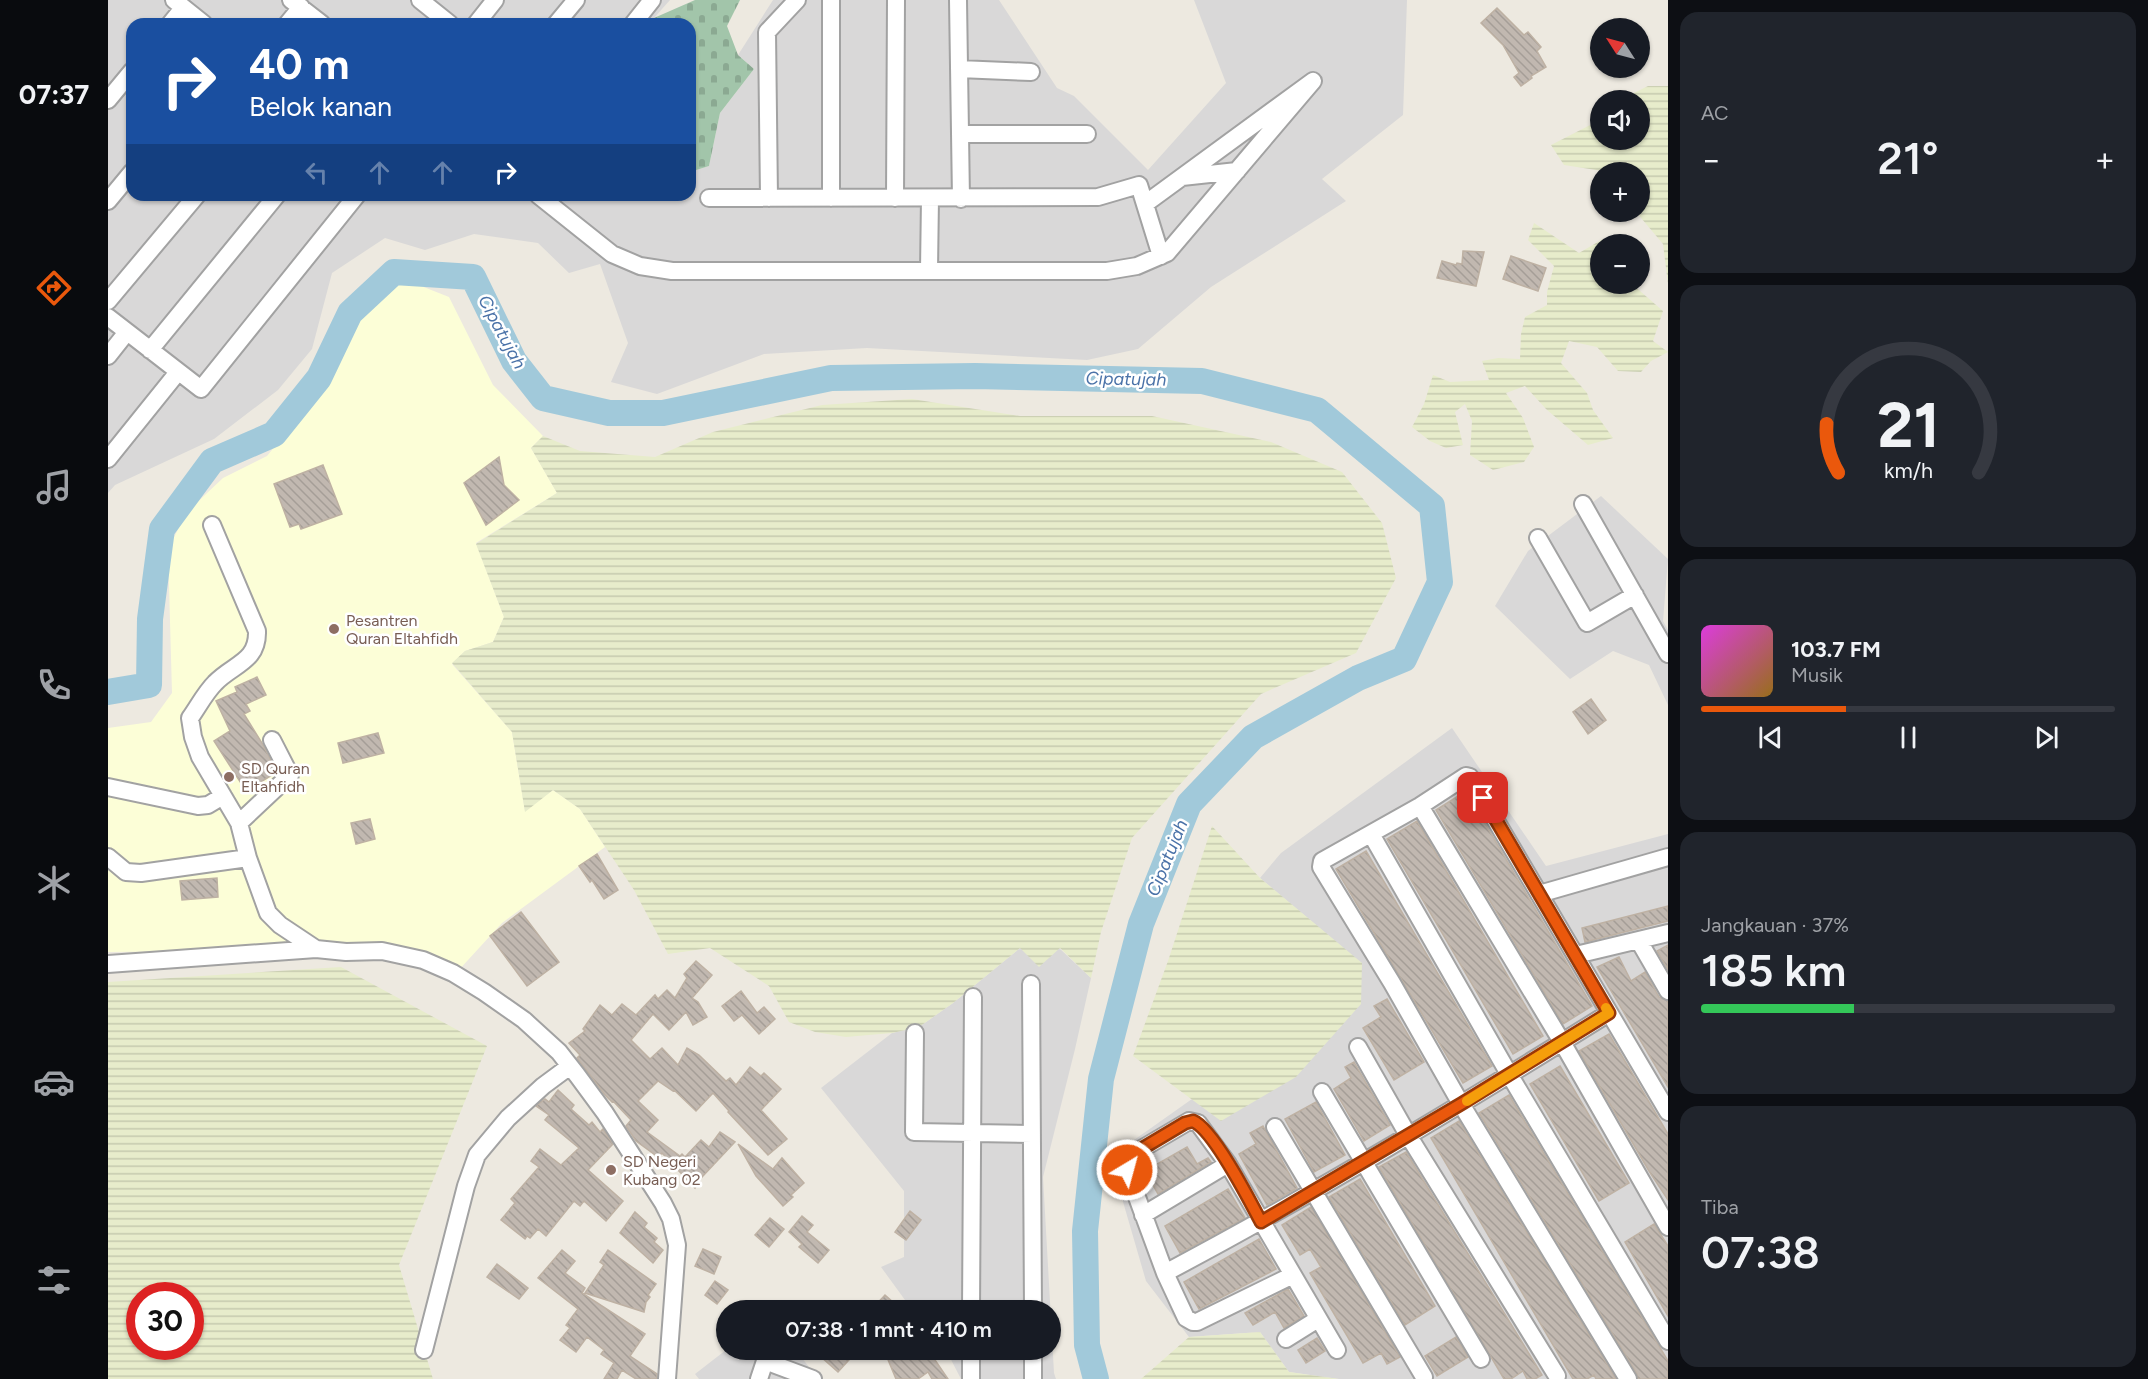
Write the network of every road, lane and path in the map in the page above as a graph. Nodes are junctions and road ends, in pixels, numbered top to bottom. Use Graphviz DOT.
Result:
graph roads {
  1 [pos="420,0"];
  2 [pos="495,0"];
  3 [pos="576,0"];
  4 [pos="652,0"];
  5 [pos="797,0"];
  6 [pos="831,0"];
  7 [pos="896,0"];
  8 [pos="958,0"];
  9 [pos="179,4"];
  10 [pos="296,4"];
  11 [pos="173,18"];
  12 [pos="196,18"];
  13 [pos="290,18"];
  14 [pos="314,18"];
  15 [pos="437,18"];
  16 [pos="481,18"];
  17 [pos="561,18"];
  18 [pos="638,18"];
  19 [pos="959,69"];
  20 [pos="1031,72"];
  21 [pos="126,78"];
  22 [pos="108,100"];
  23 [pos="960,134"];
  24 [pos="1087,134"];
  25 [pos="1237,171"];
  26 [pos="1181,177"];
  27 [pos="126,179"];
  28 [pos="709,198"];
  29 [pos="769,198"];
  30 [pos="831,198"];
  31 [pos="895,198"];
  32 [pos="930,198"];
  33 [pos="961,198"];
  34 [pos="108,201"];
  35 [pos="192,201"];
  36 [pos="272,201"];
  37 [pos="352,201"];
  38 [pos="546,201"];
  39 [pos="1145,204"];
  40 [pos="1161,256"];
  41 [pos="929,270"];
  42 [pos="108,301"];
  43 [pos="108,317"];
  44 [pos="127,332"];
  45 [pos="150,350"];
  46 [pos="108,356"];
  47 [pos="178,372"];
  48 [pos="108,459"];
  49 [pos="1582,504"];
  50 [pos="212,525"];
  51 [pos="1538,538"];
  52 [pos="1635,595"];
  53 [pos="1668,654"];
  54 [pos="272,740"];
  55 [pos="108,787"];
  56 [pos="223,796"];
  57 [pos="1420,806"];
  58 [pos="239,823"];
  59 [pos="1371,834"];
  60 [pos="108,857"];
  61 [pos="1668,857"];
  62 [pos="248,858"];
  63 [pos="1539,894"];
  64 [pos="1668,933"];
  65 [pos="1639,941"];
  66 [pos="316,949"];
  67 [pos="1576,955"];
  68 [pos="108,964"];
  69 [pos="1031,984"];
  70 [pos="1668,991"];
  71 [pos="973,997"];
  72 [pos="1609,1013"];
  73 [pos="915,1033"];
  74 [pos="1562,1042"];
  75 [pos="1358,1047"];
  76 [pos="570,1066"];
  77 [pos="1509,1074"];
  78 [pos="1322,1092"];
  79 [pos="1461,1104"];
  80 [pos="1668,1112"];
  81 [pos="1275,1127"];
  82 [pos="972,1133"];
  83 [pos="1032,1134"];
  84 [pos="1408,1135"];
  85 [pos="1364,1162"];
  86 [pos="1228,1164"];
  87 [pos="1313,1190"];
  88 [pos="1143,1215"];
  89 [pos="1261,1222"];
  90 [pos="1668,1227"];
  91 [pos="1165,1273"];
  92 [pos="1293,1275"];
  93 [pos="971,1300"];
  94 [pos="1033,1300"];
  95 [pos="1318,1319"];
  96 [pos="1286,1339"];
  97 [pos="1668,1341"];
  98 [pos="424,1350"];
  99 [pos="1336,1350"];
  100 [pos="1481,1359"];
  101 [pos="971,1360"];
  102 [pos="1033,1360"];
  103 [pos="1557,1376"];
  104 [pos="1424,1377"];
  105 [pos="668,1379"];
  106 [pos="759,1379"];
  107 [pos="813,1379"];
  108 [pos="971,1379"];
  109 [pos="1033,1379"];
  110 [pos="1628,1379"];
  1 -- 15 [label="street"];
  2 -- 16 [label="street"];
  3 -- 17 [label="street"];
  4 -- 18 [label="street"];
  5 -- 29 [label="street"];
  6 -- 30 [label="street"];
  7 -- 31 [label="street"];
  8 -- 19 [label="street"];
  9 -- 11 [label="street"];
  9 -- 12 [label="street"];
  10 -- 13 [label="street"];
  10 -- 14 [label="street"];
  19 -- 20 [label="street"];
  19 -- 23 [label="street"];
  21 -- 22 [label="street"];
  23 -- 24 [label="street"];
  23 -- 33 [label="street"];
  25 -- 26 [label="street"];
  25 -- 26 [label="street"];
  25 -- 40 [label="street"];
  26 -- 39 [label="street"];
  27 -- 34 [label="street"];
  28 -- 29 [label="street"];
  29 -- 30 [label="street"];
  30 -- 31 [label="street"];
  31 -- 32 [label="street"];
  32 -- 33 [label="street"];
  32 -- 41 [label="street"];
  33 -- 39 [label="street"];
  35 -- 42 [label="street"];
  36 -- 45 [label="street"];
  37 -- 47 [label="street"];
  38 -- 41 [label="street"];
  39 -- 40 [label="street"];
  40 -- 41 [label="street"];
  43 -- 44 [label="street"];
  44 -- 45 [label="street"];
  44 -- 46 [label="street"];
  45 -- 47 [label="street"];
  47 -- 48 [label="street"];
  49 -- 52 [label="street"];
  50 -- 56 [label="street"];
  51 -- 52 [label="street"];
  52 -- 53 [label="street"];
  54 -- 58 [label="street"];
  55 -- 56 [label="street"];
  56 -- 58 [label="street"];
  57 -- 59 [label="street"];
  57 -- 63 [label="street"];
  57 -- 74 [label="street"];
  58 -- 62 [label="street"];
  59 -- 77 [label="street"];
  59 -- 79 [label="street"];
  60 -- 62 [label="street"];
  61 -- 63 [label="street"];
  62 -- 66 [label="street"];
  63 -- 67 [label="street"];
  64 -- 65 [label="street"];
  65 -- 67 [label="street"];
  65 -- 70 [label="street"];
  66 -- 68 [label="street"];
  66 -- 76 [label="street"];
  67 -- 72 [label="street"];
  69 -- 83 [label="street"];
  71 -- 82 [label="street"];
  72 -- 74 [label="street"];
  72 -- 80 [label="street"];
  73 -- 82 [label="street"];
  74 -- 77 [label="street"];
  74 -- 90 [label="street"];
  75 -- 84 [label="street"];
  76 -- 98 [label="street"];
  76 -- 105 [label="street"];
  77 -- 79 [label="street"];
  77 -- 97 [label="street"];
  78 -- 85 [label="street"];
  79 -- 84 [label="street"];
  79 -- 110 [label="street"];
  81 -- 87 [label="street"];
  82 -- 83 [label="street"];
  82 -- 93 [label="street"];
  83 -- 94 [label="street"];
  84 -- 85 [label="street"];
  84 -- 103 [label="street"];
  85 -- 87 [label="street"];
  85 -- 100 [label="street"];
  86 -- 88 [label="street"];
  86 -- 88 [label="street"];
  86 -- 89 [label="street"];
  87 -- 89 [label="street"];
  87 -- 104 [label="street"];
  88 -- 91 [label="street"];
  89 -- 91 [label="street"];
  89 -- 92 [label="street"];
  91 -- 92 [label="street"];
  92 -- 95 [label="street"];
  95 -- 96 [label="street"];
  95 -- 99 [label="street"];
  101 -- 108 [label="street"];
  102 -- 109 [label="street"];
  106 -- 107 [label="street"];
}
